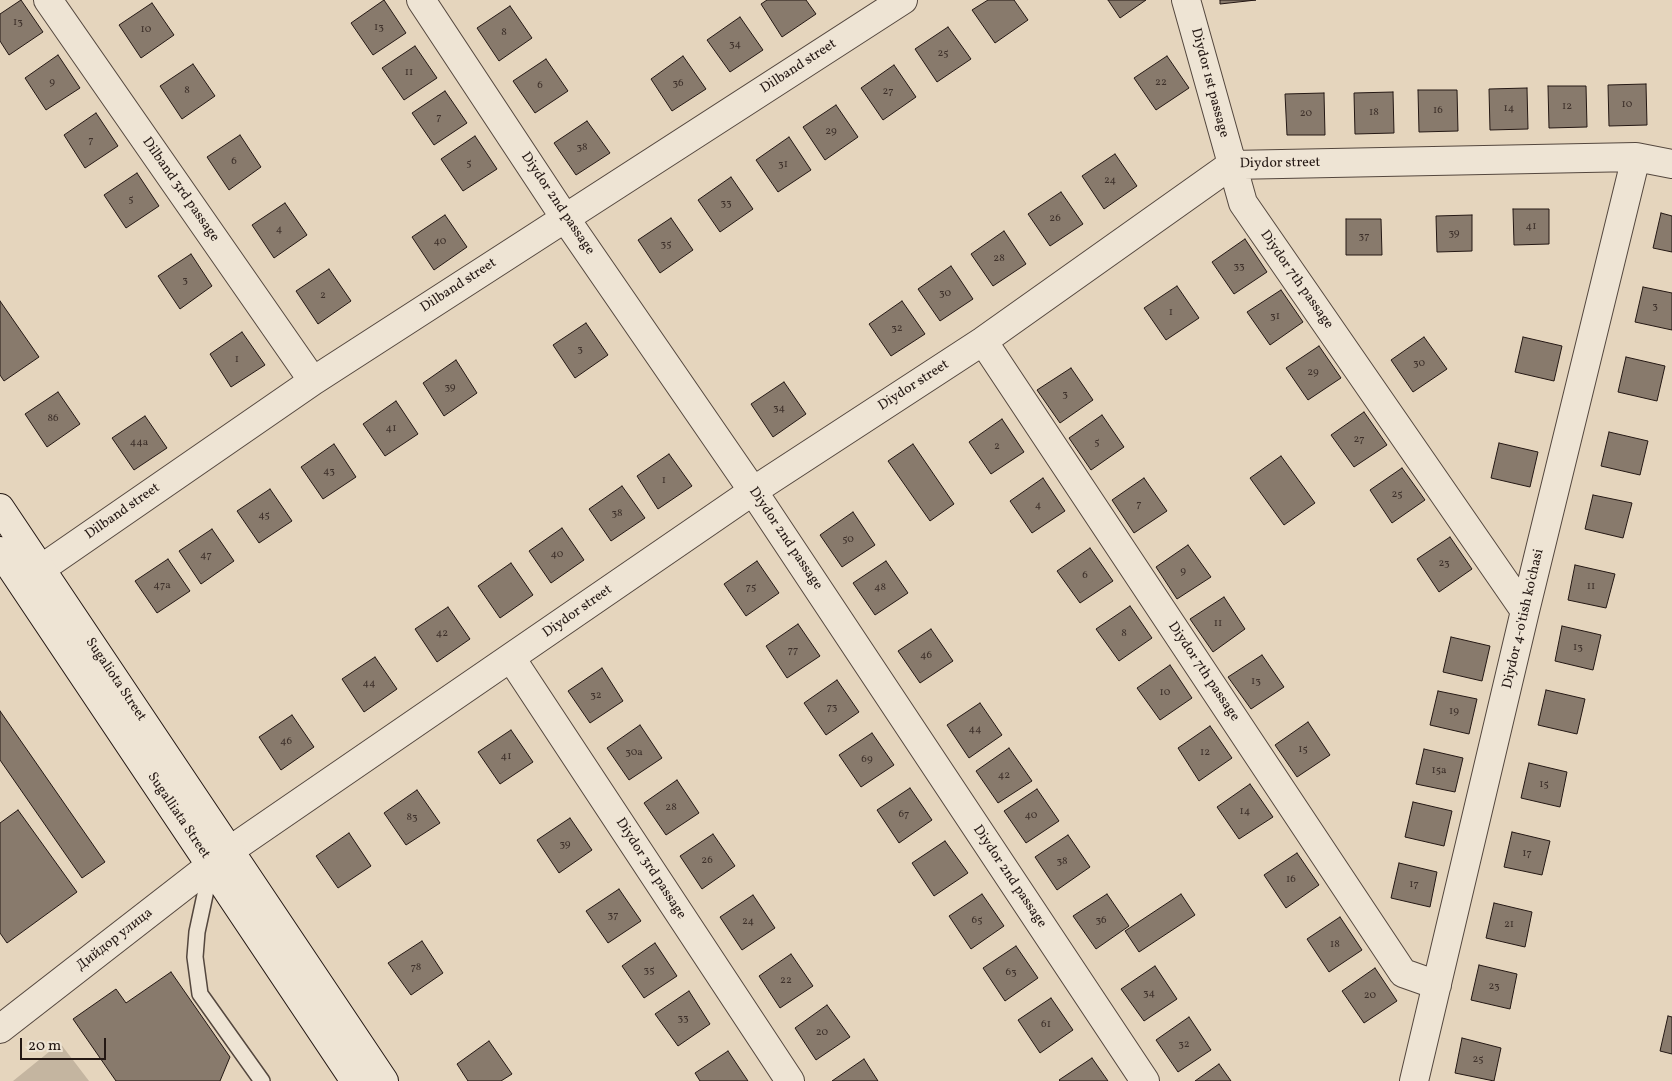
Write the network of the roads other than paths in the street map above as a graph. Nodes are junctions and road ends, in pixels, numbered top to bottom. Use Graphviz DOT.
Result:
graph roads {
  1 [pos="48,0"];
  2 [pos="421,0"];
  3 [pos="903,0"];
  4 [pos="1186,0"];
  5 [pos="1636,157"];
  6 [pos="1672,164"];
  7 [pos="1231,165"];
  8 [pos="565,218"];
  9 [pos="983,341"];
  10 [pos="312,381"];
  11 [pos="753,491"];
  12 [pos="0,508"];
  13 [pos="0,551"];
  14 [pos="31,576"];
  15 [pos="1526,611"];
  16 [pos="511,658"];
  17 [pos="220,858"];
  18 [pos="1437,985"];
  19 [pos="0,1029"];
  20 [pos="262,1081"];
  21 [pos="355,1081"];
  22 [pos="384,1081"];
  23 [pos="790,1081"];
  24 [pos="1145,1081"];
  25 [pos="1414,1081"];
  1 -- 10 [label="street, Dilband 3rd passage"];
  2 -- 8 [label="street, Diydor 2nd passage"];
  3 -- 8 [label="street, Dilband street"];
  4 -- 7 [label="street, Diydor 1st passage"];
  5 -- 6 [label="street, Diydor street"];
  5 -- 7 [label="street, Diydor street"];
  5 -- 15 [label="street, Diydor 4-o'tish ko'chasi"];
  7 -- 9 [label="street, Diydor street"];
  7 -- 15 [label="street, Diydor 7th passage"];
  8 -- 10 [label="street, Dilband street"];
  8 -- 11 [label="street, Diydor 2nd passage"];
  9 -- 11 [label="street, Diydor street"];
  9 -- 18 [label="street, Diydor 7th passage"];
  10 -- 14 [label="street, Dilband street"];
  11 -- 16 [label="street, Diydor street"];
  11 -- 24 [label="street, Diydor 2nd passage"];
  12 -- 14 [label="street, Sugaliota Street"];
  13 -- 14 [label="street"];
  14 -- 17 [label="street, Sugaliota Street"];
  15 -- 18 [label="street, Diydor 4-o'tish ko'chasi"];
  16 -- 17 [label="street, Diydor street"];
  16 -- 23 [label="street, Diydor 3rd passage"];
  17 -- 19 [label="street, Дийдор улица"];
  17 -- 20 [label="lane"];
  17 -- 21 [label="street, Sugalliata Street"];
  17 -- 22 [label="street, Sugalliata Street"];
  18 -- 25 [label="street, Diydor 4-o'tish ko'chasi"];
}
